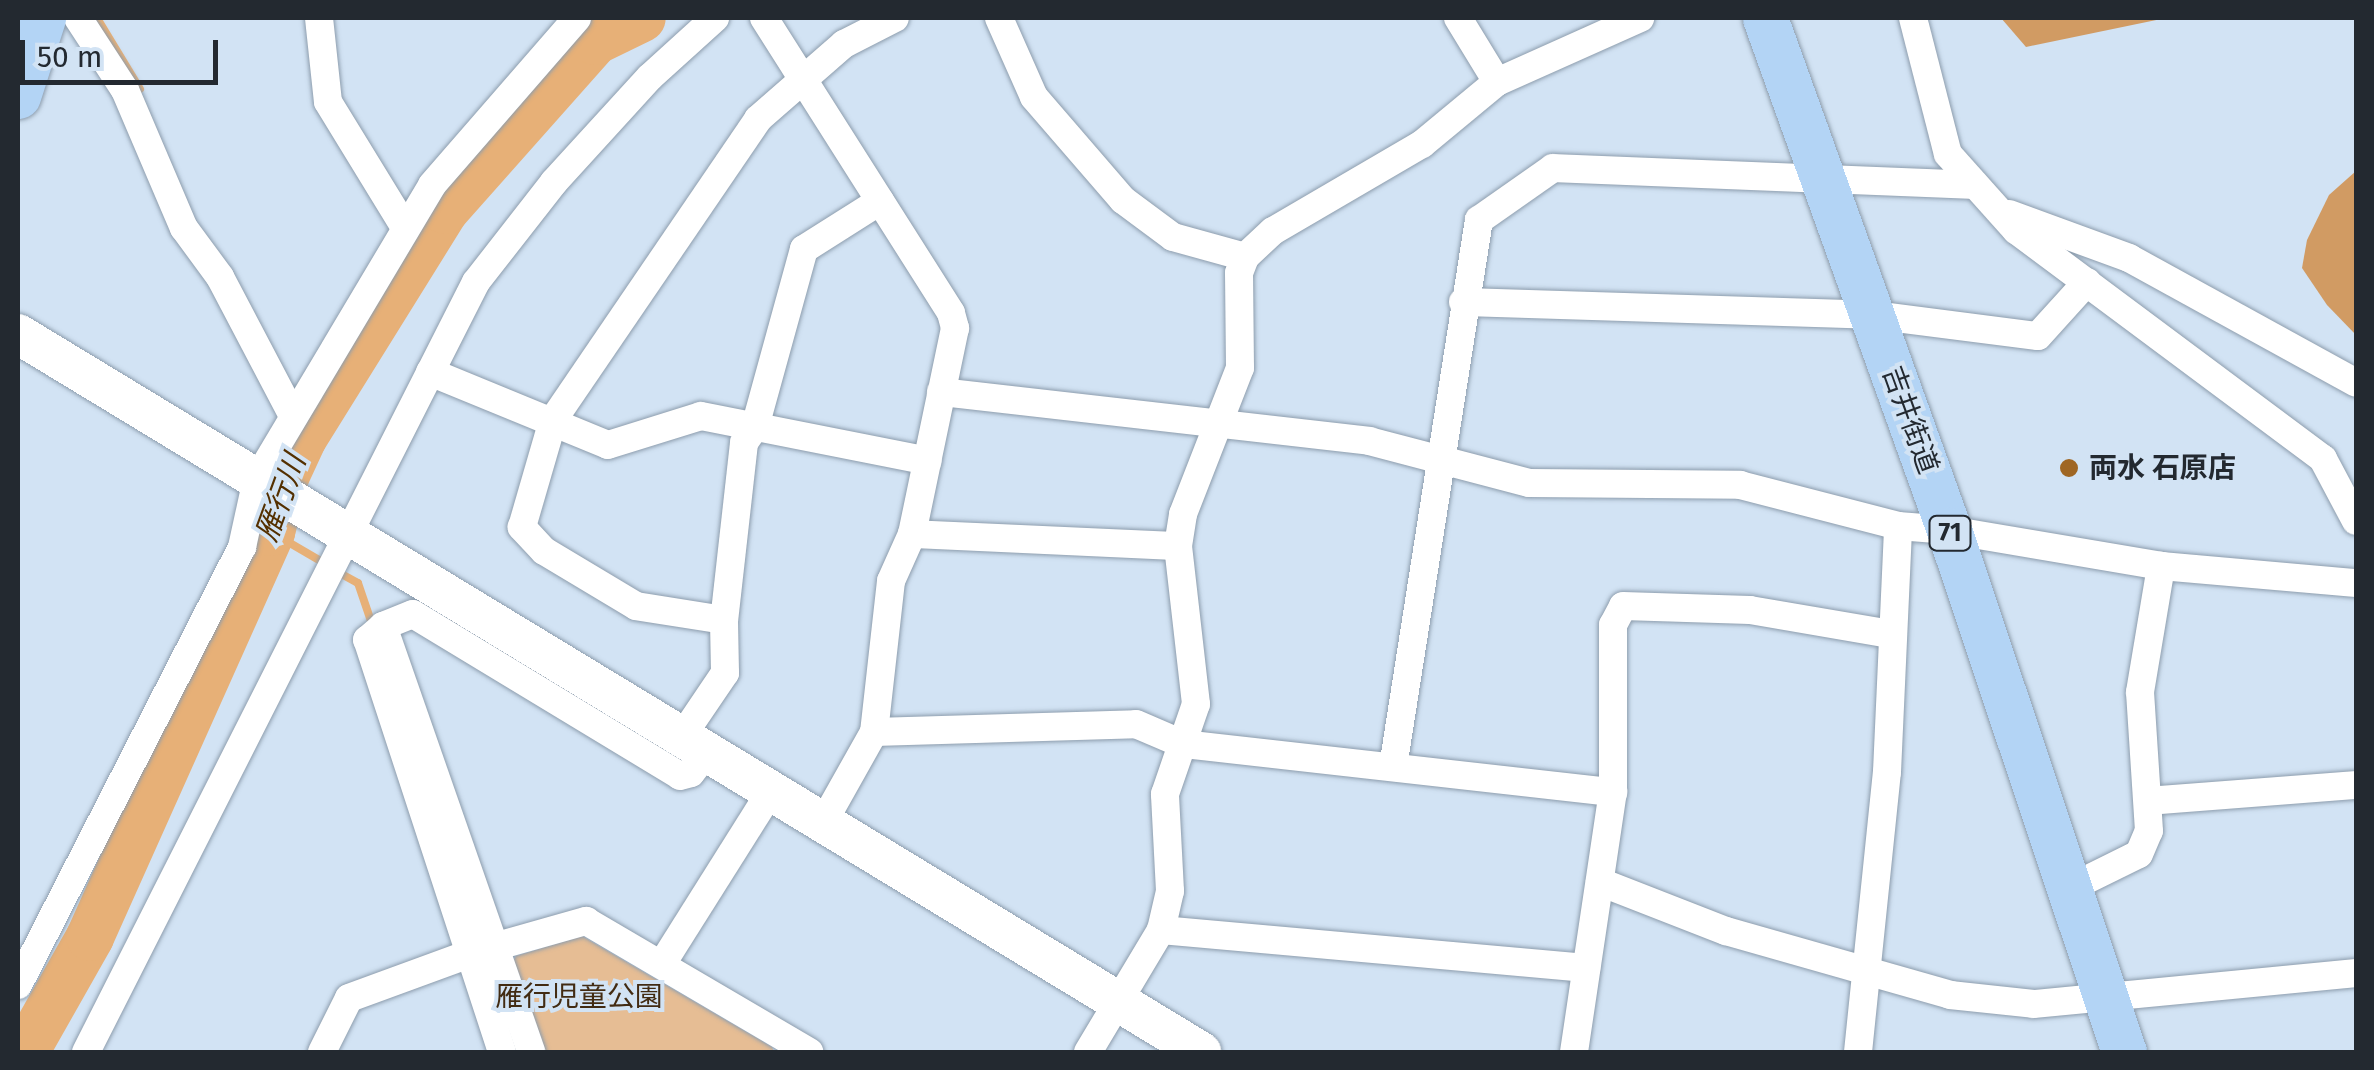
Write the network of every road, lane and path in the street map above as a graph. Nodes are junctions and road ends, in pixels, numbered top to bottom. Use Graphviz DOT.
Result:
graph roads {
  1 [pos="43,18"];
  2 [pos="78,18"];
  3 [pos="319,18"];
  4 [pos="577,18"];
  5 [pos="714,18"];
  6 [pos="764,18"];
  7 [pos="895,18"];
  8 [pos="999,18"];
  9 [pos="1458,18"];
  10 [pos="1640,18"];
  11 [pos="1765,18"];
  12 [pos="1912,18"];
  13 [pos="802,78"];
  14 [pos="1497,82"];
  15 [pos="18,96"];
  16 [pos="1822,179"];
  17 [pos="1975,185"];
  18 [pos="880,201"];
  19 [pos="1998,210"];
  20 [pos="404,226"];
  21 [pos="1244,257"];
  22 [pos="2087,282"];
  23 [pos="1463,302"];
  24 [pos="1873,315"];
  25 [pos="18,334"];
  26 [pos="430,372"];
  27 [pos="2356,383"];
  28 [pos="941,392"];
  29 [pos="293,416"];
  30 [pos="554,420"];
  31 [pos="754,427"];
  32 [pos="1218,427"];
  33 [pos="1439,459"];
  34 [pos="928,461"];
  35 [pos="257,479"];
  36 [pos="2356,520"];
  37 [pos="1898,526"];
  38 [pos="1949,530"];
  39 [pos="350,534"];
  40 [pos="912,534"];
  41 [pos="1178,546"];
  42 [pos="2160,566"];
  43 [pos="2356,584"];
  44 [pos="724,620"];
  45 [pos="1892,634"];
  46 [pos="874,732"];
  47 [pos="696,742"];
  48 [pos="1182,744"];
  49 [pos="1393,767"];
  50 [pos="2356,786"];
  51 [pos="772,789"];
  52 [pos="1613,792"];
  53 [pos="2148,801"];
  54 [pos="824,821"];
  55 [pos="1600,882"];
  56 [pos="2066,890"];
  57 [pos="1161,930"];
  58 [pos="482,951"];
  59 [pos="662,964"];
  60 [pos="1586,968"];
  61 [pos="1864,971"];
  62 [pos="2356,973"];
  63 [pos="18,984"];
  64 [pos="2104,996"];
  65 [pos="1118,1002"];
  66 [pos="798,1050"];
  67 [pos="86,1052"];
  68 [pos="322,1052"];
  69 [pos="502,1052"];
  70 [pos="531,1052"];
  71 [pos="1088,1052"];
  72 [pos="1201,1052"];
  73 [pos="1574,1052"];
  74 [pos="1858,1052"];
  75 [pos="2124,1052"];
  1 -- 15 [label="main road"];
  2 -- 29 [label="street"];
  3 -- 20 [label="street"];
  4 -- 20 [label="street"];
  5 -- 26 [label="street"];
  6 -- 13 [label="street"];
  7 -- 13 [label="street"];
  8 -- 21 [label="street"];
  9 -- 14 [label="street"];
  10 -- 14 [label="street"];
  11 -- 16 [label="main road, 吉井街道 / 71"];
  12 -- 17 [label="street"];
  13 -- 18 [label="street"];
  13 -- 30 [label="street"];
  14 -- 21 [label="street"];
  16 -- 17 [label="street"];
  16 -- 23 [label="street"];
  16 -- 24 [label="main road, 吉井街道 / 71"];
  17 -- 19 [label="street"];
  18 -- 28 [label="street"];
  18 -- 31 [label="street"];
  19 -- 22 [label="street"];
  19 -- 27 [label="street"];
  20 -- 29 [label="street"];
  21 -- 32 [label="street"];
  22 -- 24 [label="street"];
  22 -- 36 [label="street"];
  23 -- 24 [label="street"];
  23 -- 33 [label="street"];
  24 -- 38 [label="main road, 吉井街道 / 71"];
  25 -- 35 [label="street"];
  26 -- 30 [label="street"];
  26 -- 39 [label="street"];
  28 -- 32 [label="street"];
  28 -- 34 [label="street"];
  29 -- 35 [label="street"];
  30 -- 31 [label="street"];
  30 -- 44 [label="street"];
  31 -- 34 [label="street"];
  31 -- 44 [label="street"];
  32 -- 33 [label="street"];
  32 -- 41 [label="street"];
  33 -- 37 [label="street"];
  33 -- 49 [label="street"];
  34 -- 40 [label="street"];
  35 -- 39 [label="street"];
  35 -- 63 [label="street"];
  37 -- 38 [label="street"];
  37 -- 45 [label="street"];
  38 -- 42 [label="street"];
  38 -- 56 [label="main road, 吉井街道 / 71"];
  39 -- 47 [label="street"];
  39 -- 67 [label="street"];
  40 -- 41 [label="street"];
  40 -- 46 [label="street"];
  41 -- 48 [label="street"];
  42 -- 43 [label="street"];
  42 -- 53 [label="street"];
  44 -- 47 [label="street"];
  45 -- 52 [label="street"];
  45 -- 61 [label="street"];
  46 -- 48 [label="street"];
  46 -- 54 [label="street"];
  47 -- 51 [label="street"];
  47 -- 58 [label="street"];
  48 -- 49 [label="street"];
  48 -- 57 [label="street"];
  49 -- 52 [label="street"];
  50 -- 53 [label="street"];
  51 -- 54 [label="street"];
  51 -- 59 [label="street"];
  52 -- 55 [label="street"];
  53 -- 56 [label="street"];
  54 -- 65 [label="street"];
  55 -- 60 [label="street"];
  55 -- 61 [label="street"];
  56 -- 64 [label="main road, 吉井街道 / 71"];
  57 -- 60 [label="street"];
  57 -- 65 [label="street"];
  58 -- 59 [label="street"];
  58 -- 68 [label="street"];
  58 -- 69 [label="street"];
  58 -- 70 [label="street"];
  59 -- 66 [label="street"];
  60 -- 73 [label="street"];
  61 -- 64 [label="street"];
  61 -- 74 [label="street"];
  62 -- 64 [label="street"];
  64 -- 75 [label="main road, 吉井街道 / 71"];
  65 -- 71 [label="street"];
  65 -- 72 [label="street"];
}
